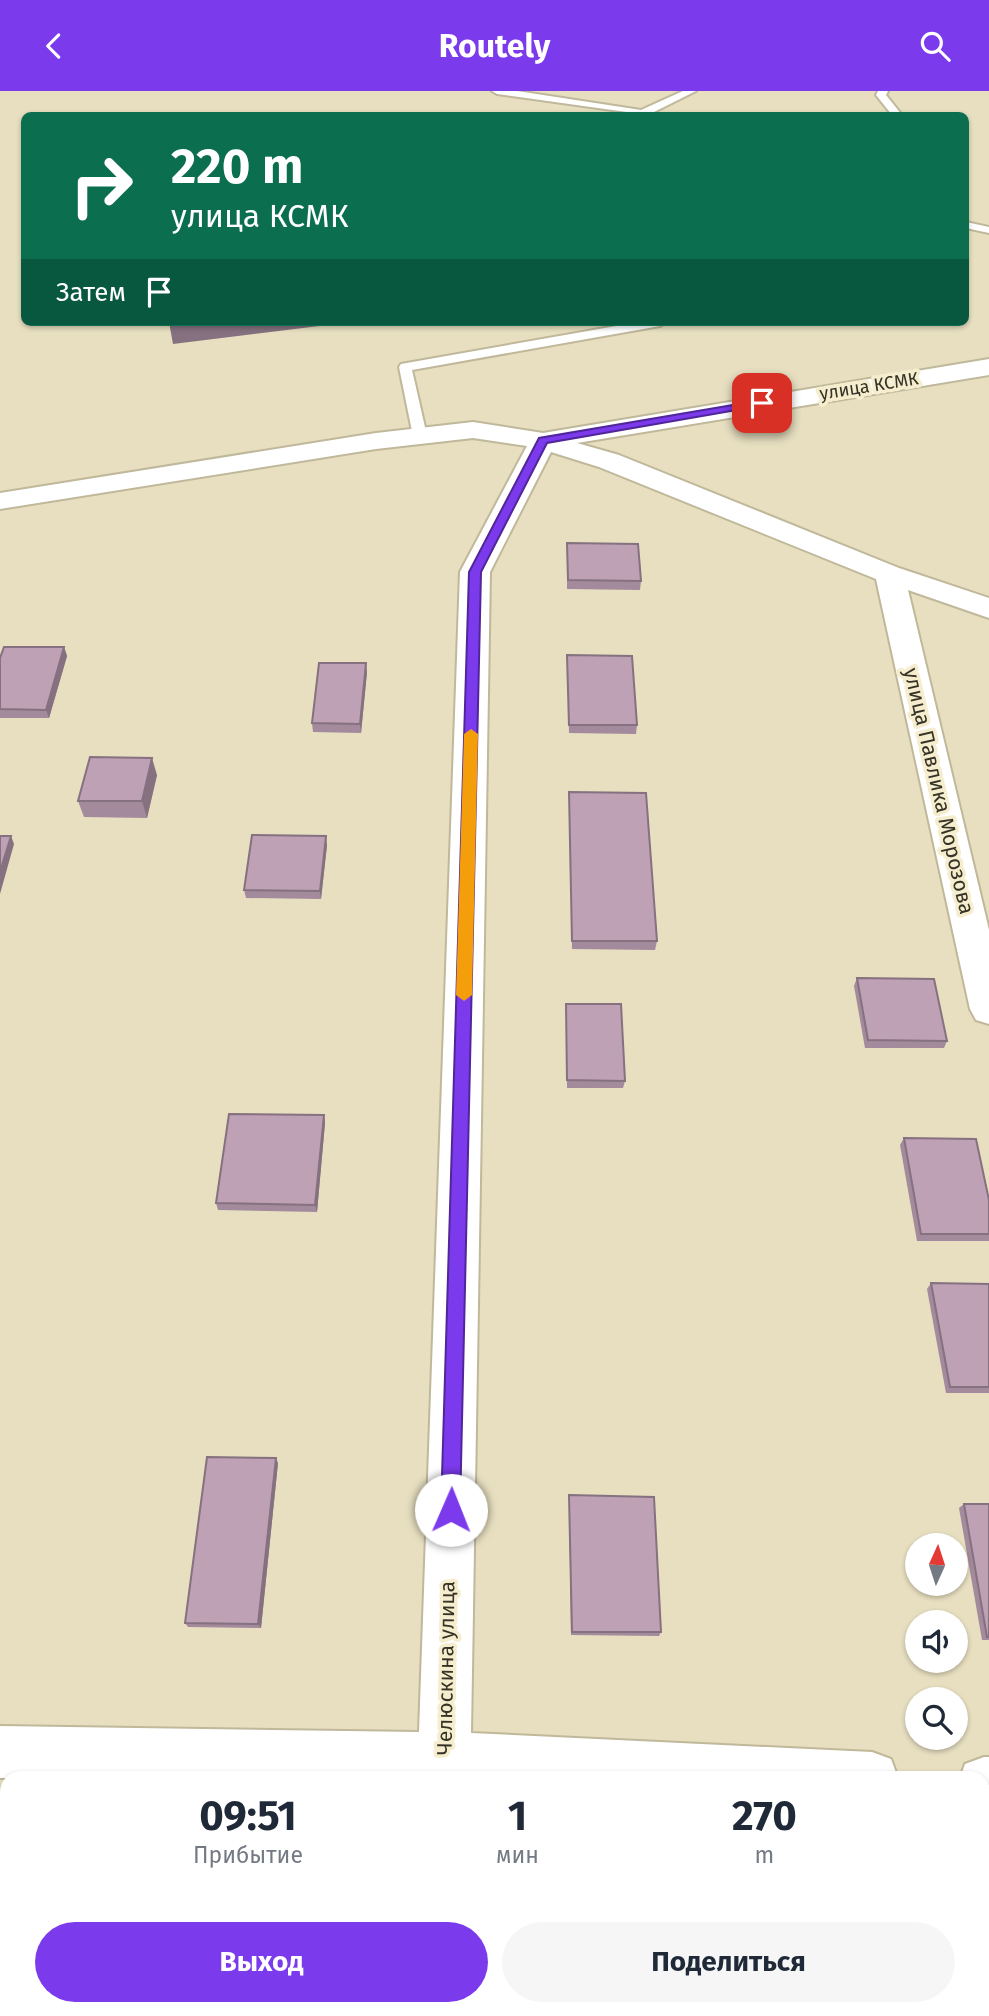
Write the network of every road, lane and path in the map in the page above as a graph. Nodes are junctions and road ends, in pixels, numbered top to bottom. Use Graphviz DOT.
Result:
graph roads {
  1 [pos="497,91"];
  2 [pos="691,91"];
  3 [pos="883,91"];
  4 [pos="630,112"];
  5 [pos="647,112"];
  6 [pos="895,112"];
  7 [pos="969,226"];
  8 [pos="989,230"];
  9 [pos="637,326"];
  10 [pos="989,367"];
  11 [pos="420,436"];
  12 [pos="543,441"];
  13 [pos="2,507"];
  14 [pos="889,574"];
  15 [pos="989,608"];
  16 [pos="989,1009"];
  17 [pos="0,1752"];
  18 [pos="444,1768"];
  19 [pos="572,1771"];
  1 -- 4 [label="lane"];
  2 -- 5 [label="lane"];
  3 -- 6 [label="lane"];
  7 -- 8 [label="lane"];
  9 -- 11 [label="lane"];
  10 -- 12 [label="street, улица КСМК"];
  11 -- 12 [label="street"];
  11 -- 13 [label="street"];
  12 -- 14 [label="street"];
  12 -- 18 [label="street, Челюскина улица"];
  14 -- 15 [label="street"];
  14 -- 16 [label="street, улица Павлика Морозова"];
  17 -- 18 [label="street"];
  18 -- 19 [label="street"];
}
